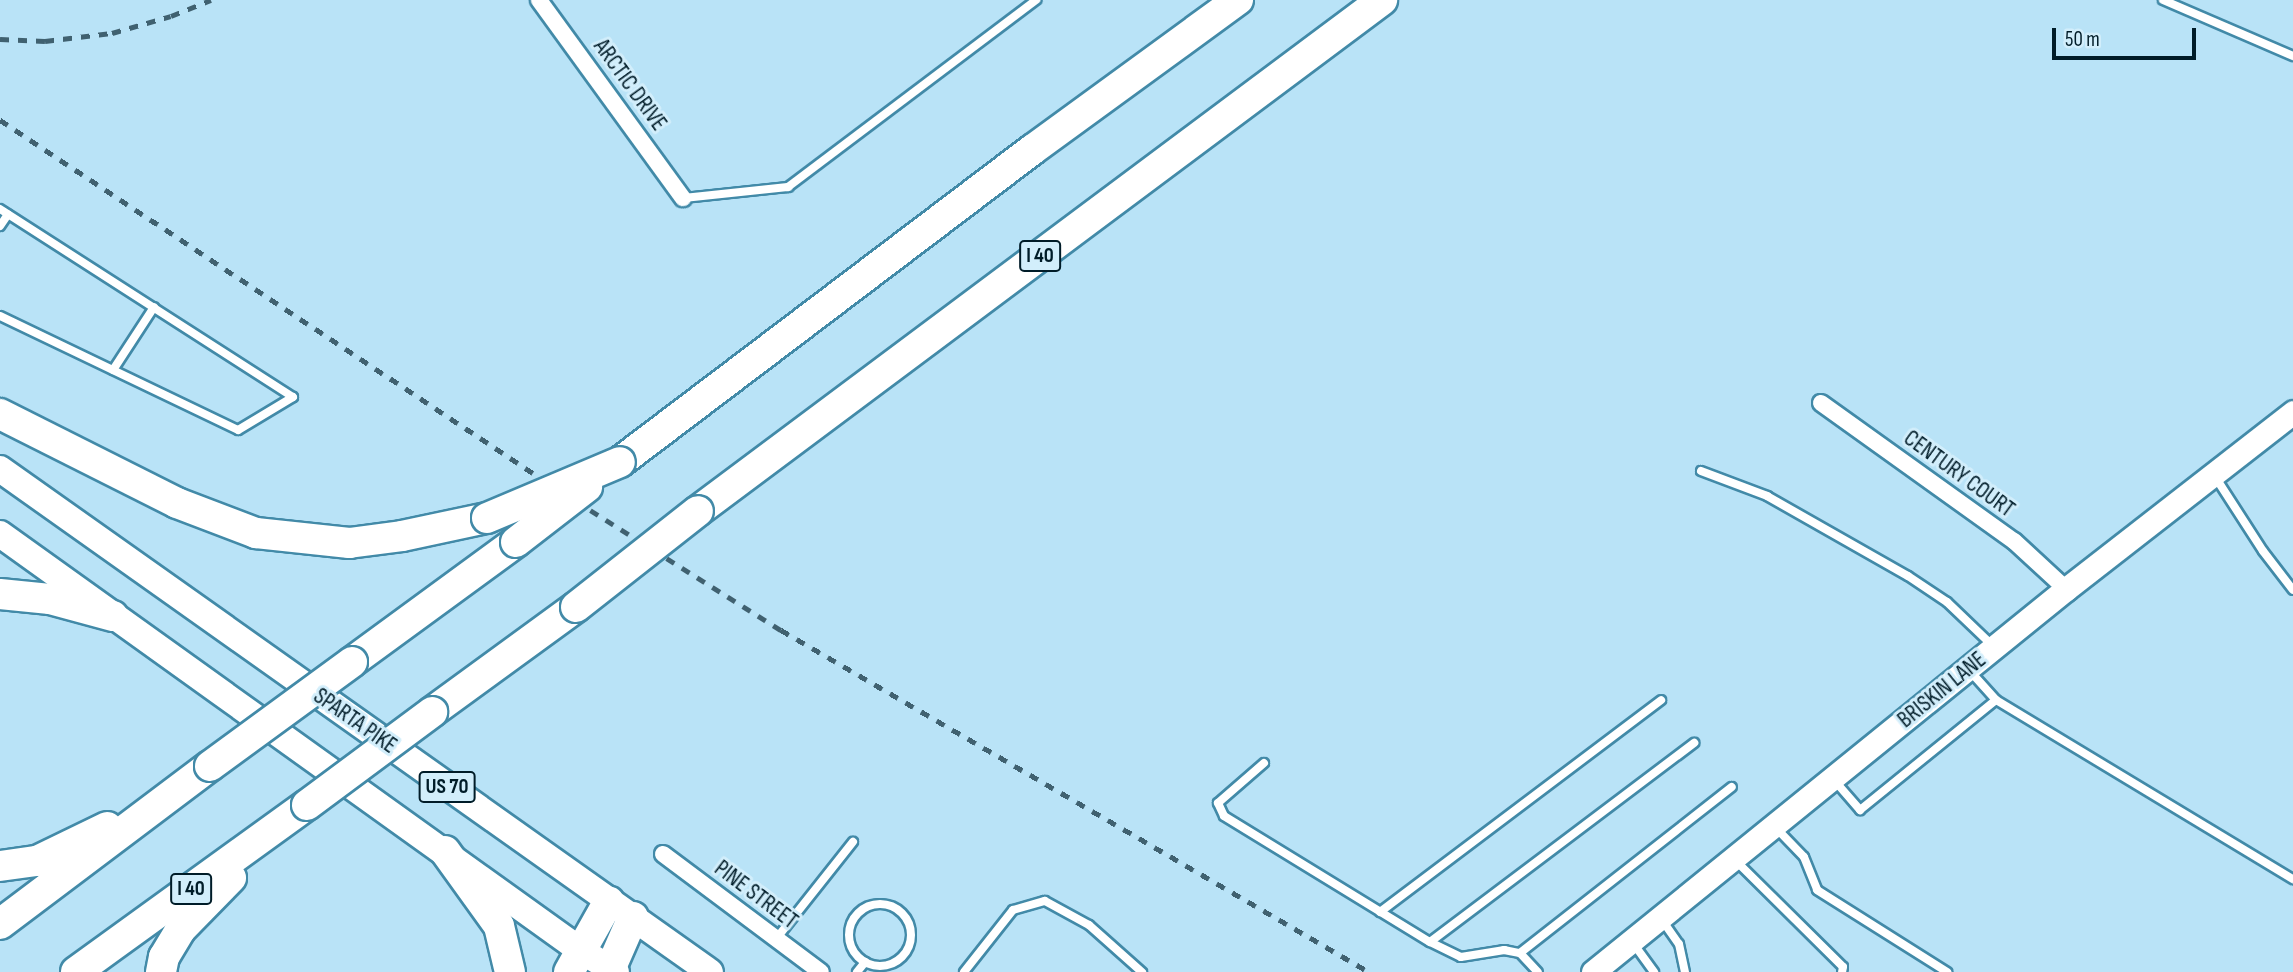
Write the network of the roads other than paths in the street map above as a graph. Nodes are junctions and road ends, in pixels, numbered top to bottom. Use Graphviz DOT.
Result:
graph roads {
  1 [pos="540,0"];
  2 [pos="1036,0"];
  3 [pos="1238,0"];
  4 [pos="1382,0"];
  5 [pos="2163,0"];
  6 [pos="2293,56"];
  7 [pos="683,198"];
  8 [pos="0,209"];
  9 [pos="8,214"];
  10 [pos="0,226"];
  11 [pos="154,307"];
  12 [pos="0,316"];
  13 [pos="113,370"];
  14 [pos="1821,403"];
  15 [pos="2293,412"];
  16 [pos="0,414"];
  17 [pos="620,462"];
  18 [pos="0,469"];
  19 [pos="1701,471"];
  20 [pos="2214,475"];
  21 [pos="0,534"];
  22 [pos="2066,589"];
  23 [pos="2293,590"];
  24 [pos="0,594"];
  25 [pos="113,616"];
  26 [pos="1994,647"];
  27 [pos="1968,668"];
  28 [pos="1661,700"];
  29 [pos="1996,700"];
  30 [pos="1694,743"];
  31 [pos="1264,763"];
  32 [pos="210,766"];
  33 [pos="1832,778"];
  34 [pos="1732,787"];
  35 [pos="307,805"];
  36 [pos="1774,826"];
  37 [pos="853,842"];
  38 [pos="445,851"];
  39 [pos="663,854"];
  40 [pos="1733,858"];
  41 [pos="0,866"];
  42 [pos="2293,879"];
  43 [pos="621,909"];
  44 [pos="1380,912"];
  45 [pos="1660,918"];
  46 [pos="0,924"];
  47 [pos="776,939"];
  48 [pos="1631,941"];
  49 [pos="1430,942"];
  50 [pos="1520,953"];
  51 [pos="574,961"];
  52 [pos="865,962"];
  53 [pos="612,971"];
  54 [pos="76,972"];
  55 [pos="161,972"];
  56 [pos="510,972"];
  57 [pos="710,972"];
  58 [pos="821,972"];
  59 [pos="857,972"];
  60 [pos="964,972"];
  61 [pos="1142,972"];
  62 [pos="1538,972"];
  63 [pos="1593,972"];
  64 [pos="1654,972"];
  65 [pos="1685,972"];
  66 [pos="1842,972"];
  67 [pos="1947,972"];
  1 -- 7 [label="street, ARCTIC DRIVE"];
  2 -- 7 [label="lane"];
  3 -- 17 [label="highway"];
  4 -- 35 [label="highway, I 40, bridge"];
  5 -- 6 [label="lane"];
  8 -- 9 [label="lane"];
  9 -- 10 [label="lane"];
  9 -- 11 [label="lane"];
  11 -- 13 [label="lane"];
  11 -- 13 [label="lane"];
  12 -- 13 [label="lane"];
  14 -- 22 [label="street, CENTURY COURT"];
  15 -- 20 [label="street, BRISKIN LANE"];
  16 -- 17 [label="highway, bridge"];
  17 -- 32 [label="highway, bridge"];
  18 -- 43 [label="main road, SPARTA PIKE / US 70"];
  19 -- 26 [label="lane"];
  20 -- 22 [label="street, BRISKIN LANE"];
  20 -- 23 [label="lane"];
  21 -- 25 [label="main road, US 70"];
  22 -- 26 [label="street, BRISKIN LANE"];
  24 -- 25 [label="highway"];
  25 -- 38 [label="main road, US 70"];
  26 -- 27 [label="street, BRISKIN LANE"];
  27 -- 29 [label="lane"];
  27 -- 33 [label="street, BRISKIN LANE"];
  28 -- 44 [label="lane"];
  29 -- 33 [label="lane"];
  29 -- 42 [label="lane"];
  30 -- 49 [label="lane"];
  31 -- 44 [label="lane"];
  32 -- 41 [label="highway"];
  32 -- 46 [label="highway"];
  33 -- 36 [label="street, BRISKIN LANE"];
  34 -- 50 [label="lane"];
  35 -- 54 [label="highway, I 40"];
  35 -- 55 [label="highway"];
  36 -- 40 [label="street, BRISKIN LANE"];
  36 -- 67 [label="lane"];
  37 -- 47 [label="lane"];
  38 -- 51 [label="main road, US 70"];
  38 -- 56 [label="highway"];
  39 -- 47 [label="street, PINE STREET"];
  40 -- 45 [label="street, BRISKIN LANE"];
  40 -- 66 [label="lane"];
  43 -- 51 [label="highway"];
  43 -- 53 [label="highway"];
  43 -- 57 [label="main road, SPARTA PIKE / US 70"];
  44 -- 49 [label="lane"];
  45 -- 48 [label="street, BRISKIN LANE"];
  45 -- 65 [label="lane"];
  47 -- 58 [label="street, PINE STREET"];
  48 -- 63 [label="street, BRISKIN LANE"];
  48 -- 64 [label="lane"];
  49 -- 50 [label="lane"];
  50 -- 62 [label="lane"];
  51 -- 53 [label="main road, US 70"];
  52 -- 52 [label="lane"];
  52 -- 59 [label="lane"];
  60 -- 61 [label="lane"];
}
